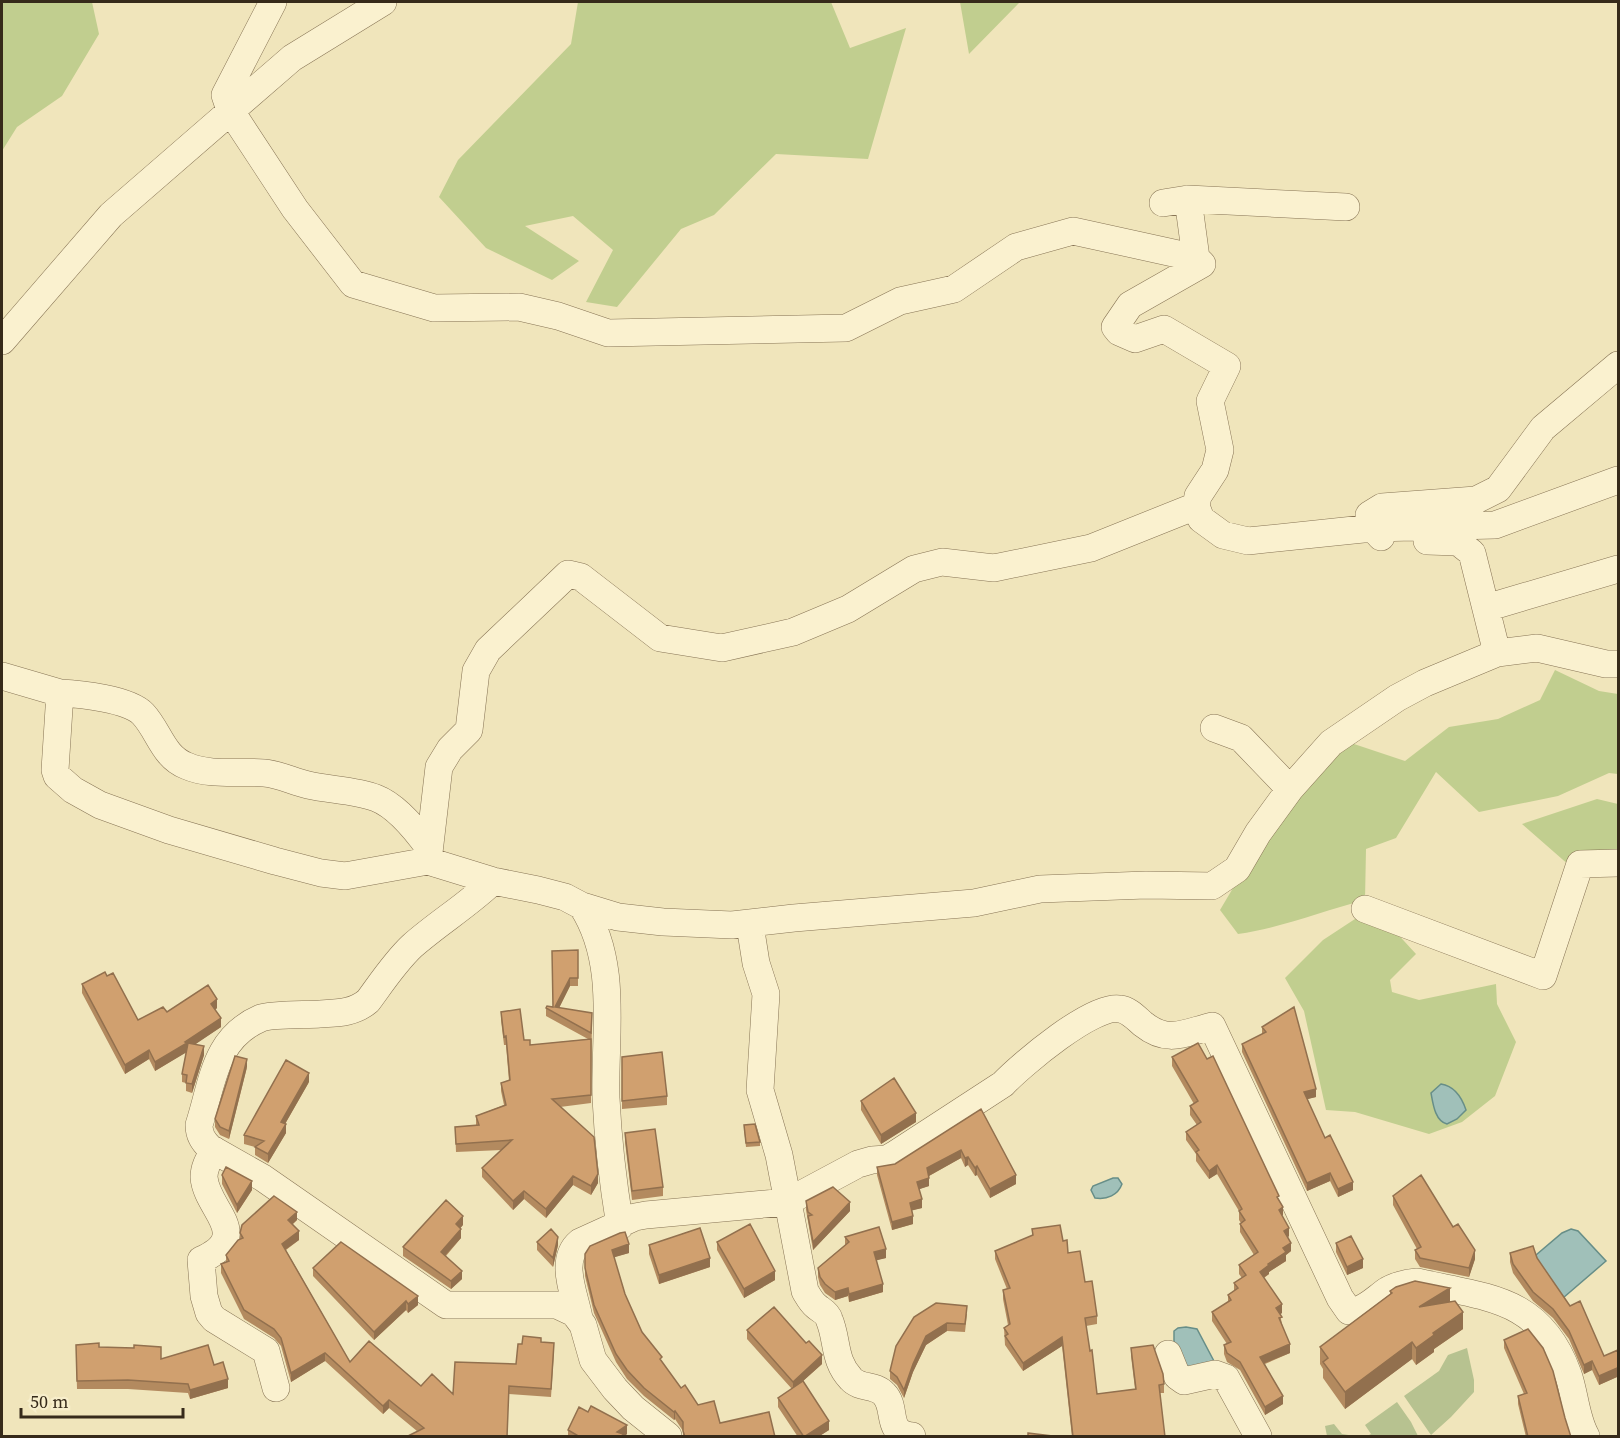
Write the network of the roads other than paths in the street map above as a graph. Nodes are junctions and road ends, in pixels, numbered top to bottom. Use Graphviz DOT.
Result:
graph roads {
  1 [pos="273,2"];
  2 [pos="383,2"];
  3 [pos="230,110"];
  4 [pos="1346,207"];
  5 [pos="1196,258"];
  6 [pos="2,341"];
  7 [pos="1618,365"];
  8 [pos="1618,480"];
  9 [pos="1196,506"];
  10 [pos="1373,528"];
  11 [pos="1618,569"];
  12 [pos="1486,608"];
  13 [pos="1497,653"];
  14 [pos="1618,664"];
  15 [pos="2,676"];
  16 [pos="60,693"];
  17 [pos="1214,728"];
  18 [pos="1290,789"];
  19 [pos="428,854"];
  20 [pos="1618,863"];
  21 [pos="493,881"];
  22 [pos="582,906"];
  23 [pos="1365,909"];
  24 [pos="750,925"];
  25 [pos="214,1150"];
  26 [pos="787,1202"];
  27 [pos="620,1226"];
  28 [pos="579,1318"];
  29 [pos="1168,1354"];
  30 [pos="276,1388"];
  31 [pos="668,1437"];
  32 [pos="912,1437"];
  33 [pos="1258,1437"];
  34 [pos="1586,1437"];
  1 -- 3 [label="street"];
  2 -- 3 [label="street"];
  3 -- 5 [label="street"];
  3 -- 6 [label="street"];
  4 -- 5 [label="street"];
  5 -- 9 [label="street"];
  7 -- 10 [label="street"];
  8 -- 10 [label="street"];
  9 -- 10 [label="street"];
  9 -- 19 [label="street"];
  10 -- 12 [label="street"];
  11 -- 12 [label="street"];
  12 -- 13 [label="street"];
  13 -- 14 [label="street"];
  13 -- 18 [label="street"];
  15 -- 16 [label="street"];
  16 -- 19 [label="street"];
  16 -- 19 [label="street"];
  17 -- 18 [label="street"];
  18 -- 24 [label="street"];
  19 -- 21 [label="street"];
  20 -- 23 [label="street"];
  21 -- 22 [label="street"];
  21 -- 25 [label="street"];
  22 -- 24 [label="street"];
  22 -- 27 [label="street"];
  24 -- 26 [label="street"];
  25 -- 28 [label="street"];
  25 -- 30 [label="street"];
  26 -- 27 [label="street"];
  26 -- 32 [label="street"];
  26 -- 34 [label="street"];
  27 -- 28 [label="street"];
  28 -- 31 [label="street"];
  29 -- 33 [label="street"];
}
